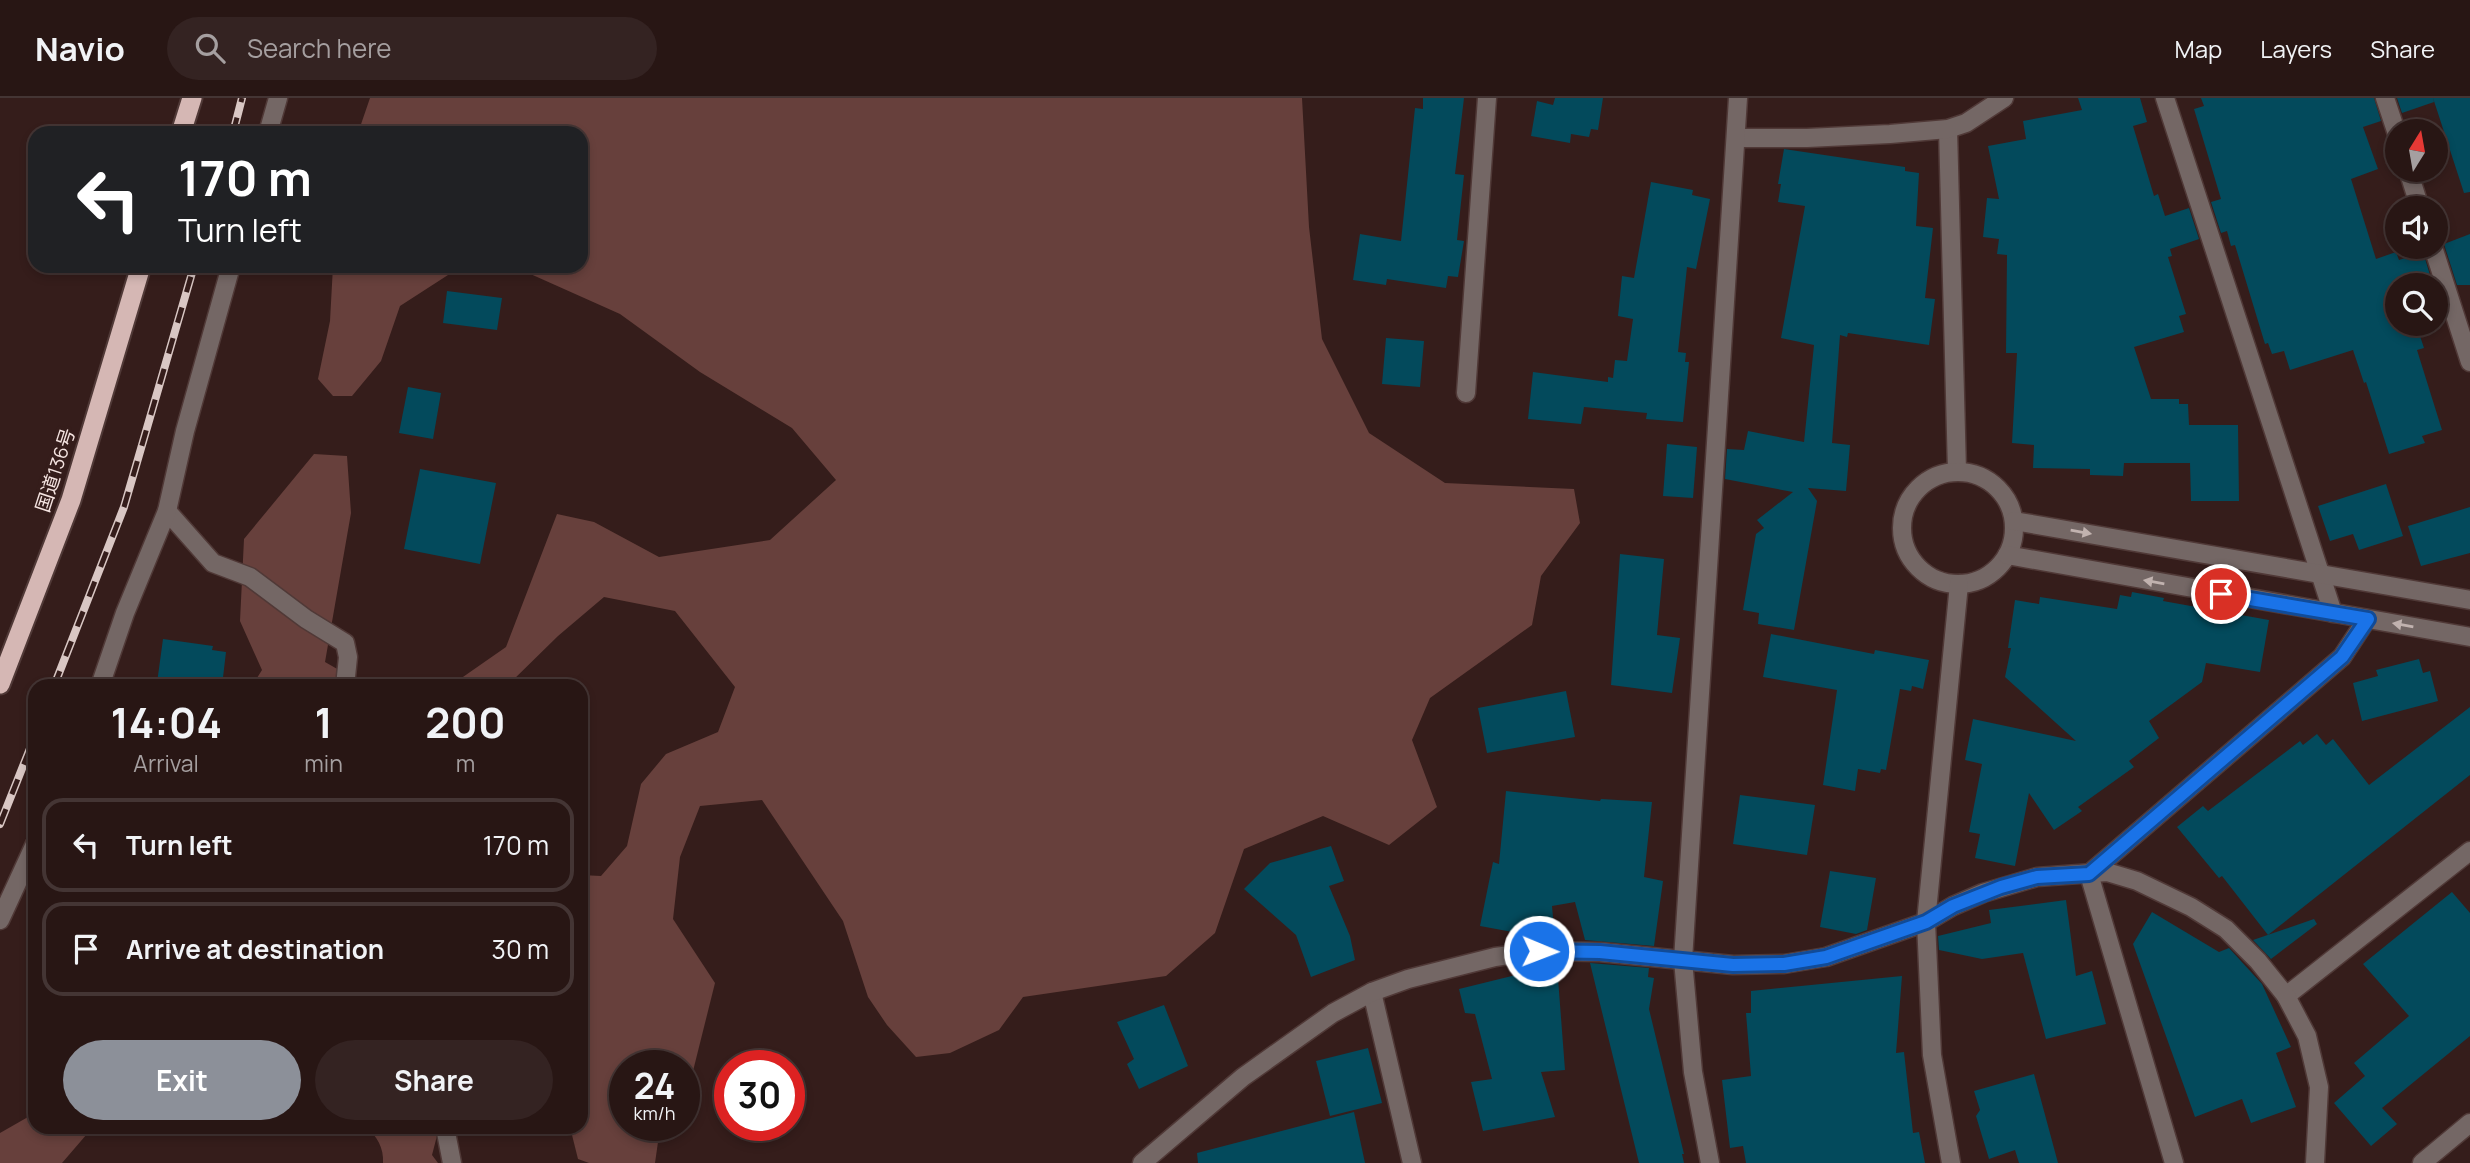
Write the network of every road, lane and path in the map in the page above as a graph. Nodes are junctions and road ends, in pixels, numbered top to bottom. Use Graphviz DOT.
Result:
graph roads {
  1 [pos="192,98"];
  2 [pos="278,98"];
  3 [pos="1487,98"];
  4 [pos="1738,98"];
  5 [pos="2004,98"];
  6 [pos="2165,98"];
  7 [pos="2385,98"];
  8 [pos="2392,119"];
  9 [pos="183,126"];
  10 [pos="270,126"];
  11 [pos="1948,129"];
  12 [pos="1736,138"];
  13 [pos="2437,259"];
  14 [pos="139,273"];
  15 [pos="229,273"];
  16 [pos="2470,362"];
  17 [pos="1466,393"];
  18 [pos="1956,471"];
  19 [pos="167,512"];
  20 [pos="2014,521"];
  21 [pos="2007,555"];
  22 [pos="2320,574"];
  23 [pos="1959,584"];
  24 [pos="2470,600"];
  25 [pos="2333,613"];
  26 [pos="2368,619"];
  27 [pos="2470,637"];
  28 [pos="102,679"];
  29 [pos="346,679"];
  30 [pos="0,684"];
  31 [pos="2470,852"];
  32 [pos="28,859"];
  33 [pos="2089,874"];
  34 [pos="0,920"];
  35 [pos="1926,922"];
  36 [pos="1683,960"];
  37 [pos="1372,992"];
  38 [pos="2286,996"];
  39 [pos="2470,1123"];
  40 [pos="446,1134"];
  41 [pos="452,1163"];
  42 [pos="1142,1163"];
  43 [pos="1412,1163"];
  44 [pos="1710,1163"];
  45 [pos="1951,1163"];
  46 [pos="2174,1163"];
  47 [pos="2315,1163"];
  48 [pos="2422,1163"];
  1 -- 9 [label="highway"];
  2 -- 10 [label="street"];
  3 -- 17 [label="street"];
  4 -- 12 [label="street"];
  5 -- 11 [label="street"];
  6 -- 22 [label="street"];
  7 -- 8 [label="street"];
  11 -- 12 [label="street"];
  11 -- 18 [label="street"];
  12 -- 36 [label="street"];
  13 -- 16 [label="street"];
  14 -- 30 [label="highway, 国道136号"];
  15 -- 19 [label="street"];
  18 -- 20 [label="street"];
  18 -- 23 [label="street"];
  19 -- 28 [label="street"];
  19 -- 29 [label="street"];
  20 -- 21 [label="street"];
  20 -- 22 [label="street, one-way"];
  21 -- 23 [label="street"];
  25 -- 21 [label="street, one-way"];
  22 -- 24 [label="street"];
  22 -- 25 [label="street"];
  23 -- 35 [label="street"];
  25 -- 26 [label="street"];
  27 -- 26 [label="street, one-way"];
  26 -- 33 [label="street"];
  31 -- 38 [label="street"];
  32 -- 34 [label="street"];
  33 -- 35 [label="street"];
  33 -- 38 [label="street"];
  33 -- 46 [label="street"];
  35 -- 36 [label="street"];
  35 -- 45 [label="street"];
  36 -- 37 [label="street"];
  36 -- 44 [label="street"];
  37 -- 42 [label="street"];
  37 -- 43 [label="street"];
  38 -- 47 [label="street"];
  39 -- 48 [label="street"];
  40 -- 41 [label="street"];
}
